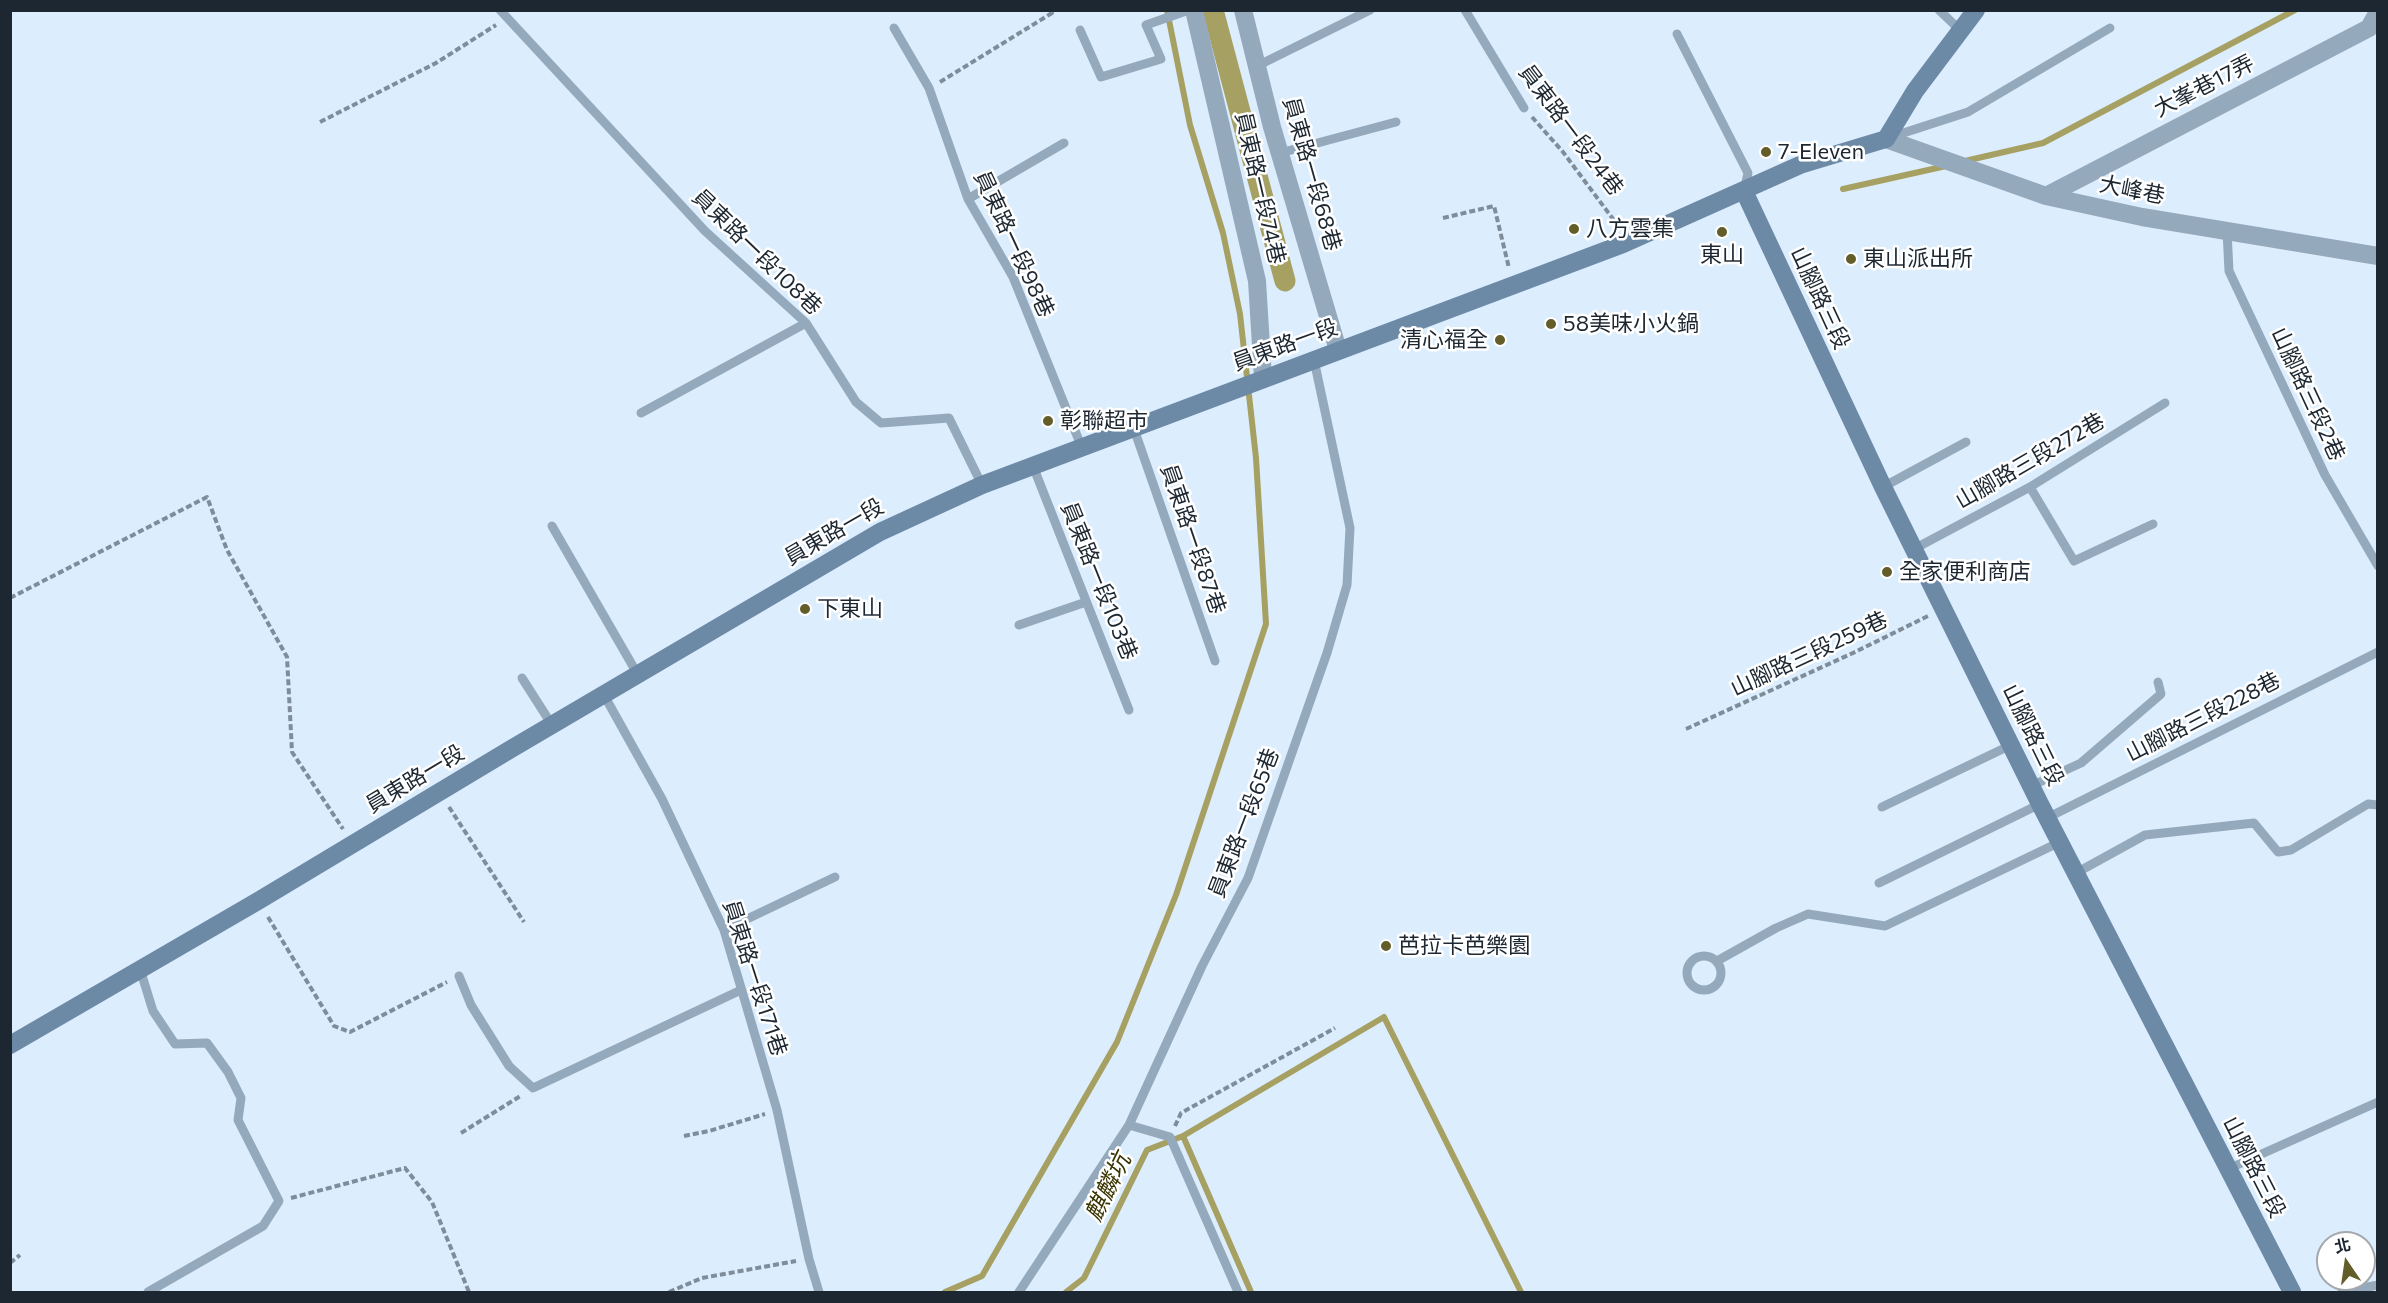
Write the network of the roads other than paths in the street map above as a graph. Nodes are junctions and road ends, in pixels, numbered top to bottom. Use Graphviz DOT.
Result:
graph roads {
  1 [pos="1189,10"];
  2 [pos="1194,10"];
  3 [pos="1243,10"];
  4 [pos="1370,10"];
  5 [pos="1465,10"];
  6 [pos="1939,10"];
  7 [pos="1976,10"];
  8 [pos="503,14"];
  9 [pos="2375,24"];
  10 [pos="894,28"];
  11 [pos="2110,28"];
  12 [pos="1080,30"];
  13 [pos="1961,31"];
  14 [pos="1677,34"];
  15 [pos="1257,66"];
  16 [pos="1524,108"];
  17 [pos="1395,122"];
  18 [pos="1886,139"];
  19 [pos="1064,143"];
  20 [pos="1280,153"];
  21 [pos="1744,191"];
  22 [pos="2046,196"];
  23 [pos="968,198"];
  24 [pos="2227,231"];
  25 [pos="2378,256"];
  26 [pos="806,324"];
  27 [pos="1338,350"];
  28 [pos="1314,360"];
  29 [pos="1263,378"];
  30 [pos="2165,403"];
  31 [pos="641,413"];
  32 [pos="1134,429"];
  33 [pos="1966,442"];
  34 [pos="1082,448"];
  35 [pos="1033,466"];
  36 [pos="982,485"];
  37 [pos="1882,487"];
  38 [pos="2030,487"];
  39 [pos="2153,524"];
  40 [pos="552,526"];
  41 [pos="1914,549"];
  42 [pos="2378,566"];
  43 [pos="1086,602"];
  44 [pos="1019,626"];
  45 [pos="2378,652"];
  46 [pos="1215,662"];
  47 [pos="638,675"];
  48 [pos="522,678"];
  49 [pos="2158,682"];
  50 [pos="604,695"];
  51 [pos="1129,710"];
  52 [pos="552,725"];
  53 [pos="2011,745"];
  54 [pos="2031,786"];
  55 [pos="2378,805"];
  56 [pos="1882,807"];
  57 [pos="2043,811"];
  58 [pos="2060,842"];
  59 [pos="2076,873"];
  60 [pos="835,877"];
  61 [pos="1879,883"];
  62 [pos="724,930"];
  63 [pos="1717,961"];
  64 [pos="140,969"];
  65 [pos="459,976"];
  66 [pos="741,990"];
  67 [pos="10,1045"];
  68 [pos="2378,1102"];
  69 [pos="1129,1125"];
  70 [pos="2228,1169"];
  71 [pos="2378,1285"];
  72 [pos="148,1293"];
  73 [pos="819,1293"];
  74 [pos="1019,1293"];
  75 [pos="1238,1293"];
  76 [pos="2292,1293"];
  77 [pos="2342,1293"];
  1 -- 12 [label="lane"];
  2 -- 29 [label="street, 員東路一段74巷"];
  3 -- 15 [label="street, 員東路一段68巷"];
  4 -- 15 [label="lane"];
  5 -- 16 [label="lane, 員東路一段24巷"];
  6 -- 13 [label="lane"];
  7 -- 13 [label="main road"];
  8 -- 26 [label="lane, 員東路一段108巷"];
  9 -- 22 [label="street, 大峯巷17弄"];
  10 -- 23 [label="lane, 員東路一段98巷"];
  11 -- 18 [label="lane"];
  13 -- 18 [label="main road"];
  14 -- 21 [label="lane"];
  15 -- 20 [label="street, 員東路一段68巷"];
  17 -- 20 [label="lane"];
  18 -- 21 [label="main road, 員東路一段"];
  18 -- 22 [label="street, 大峰巷"];
  19 -- 23 [label="lane"];
  20 -- 27 [label="street, 員東路一段68巷"];
  21 -- 27 [label="main road, 員東路一段"];
  21 -- 37 [label="main road, 山腳路三段"];
  22 -- 24 [label="street, 大峰巷"];
  23 -- 34 [label="lane, 員東路一段98巷"];
  24 -- 25 [label="street, 大峰巷"];
  24 -- 42 [label="lane, 山腳路三段2巷"];
  26 -- 31 [label="lane"];
  26 -- 36 [label="lane, 員東路一段108巷"];
  27 -- 28 [label="main road, 員東路一段"];
  28 -- 29 [label="main road, 員東路一段"];
  28 -- 69 [label="lane, 員東路一段65巷"];
  29 -- 32 [label="main road, 員東路一段"];
  30 -- 38 [label="lane, 山腳路三段272巷"];
  32 -- 34 [label="main road, 員東路一段"];
  32 -- 46 [label="lane, 員東路一段87巷"];
  33 -- 37 [label="lane"];
  34 -- 35 [label="main road, 員東路一段"];
  35 -- 36 [label="main road, 員東路一段"];
  35 -- 43 [label="lane, 員東路一段103巷"];
  36 -- 47 [label="main road, 員東路一段"];
  37 -- 41 [label="main road, 山腳路三段"];
  38 -- 39 [label="lane"];
  38 -- 41 [label="lane, 山腳路三段272巷"];
  40 -- 47 [label="lane"];
  41 -- 53 [label="main road, 山腳路三段"];
  43 -- 44 [label="lane"];
  43 -- 51 [label="lane, 員東路一段103巷"];
  45 -- 57 [label="lane, 山腳路三段228巷"];
  47 -- 50 [label="main road, 員東路一段"];
  48 -- 52 [label="lane"];
  49 -- 54 [label="lane"];
  50 -- 52 [label="main road, 員東路一段"];
  50 -- 62 [label="lane, 員東路一段171巷"];
  52 -- 64 [label="main road, 員東路一段"];
  53 -- 54 [label="main road, 山腳路三段"];
  53 -- 56 [label="lane"];
  54 -- 57 [label="main road, 山腳路三段"];
  55 -- 59 [label="lane"];
  57 -- 58 [label="main road, 山腳路三段"];
  57 -- 61 [label="lane, 山腳路三段228巷"];
  58 -- 59 [label="main road, 山腳路三段"];
  58 -- 63 [label="lane"];
  59 -- 70 [label="main road, 山腳路三段"];
  60 -- 62 [label="lane"];
  62 -- 66 [label="lane, 員東路一段171巷"];
  64 -- 67 [label="main road, 員東路一段"];
  64 -- 72 [label="lane"];
  65 -- 66 [label="lane"];
  66 -- 73 [label="lane, 員東路一段171巷"];
  68 -- 70 [label="lane"];
  69 -- 74 [label="lane, 員東路一段65巷"];
  69 -- 75 [label="lane"];
  70 -- 76 [label="main road, 山腳路三段"];
  71 -- 77 [label="lane"];
}
